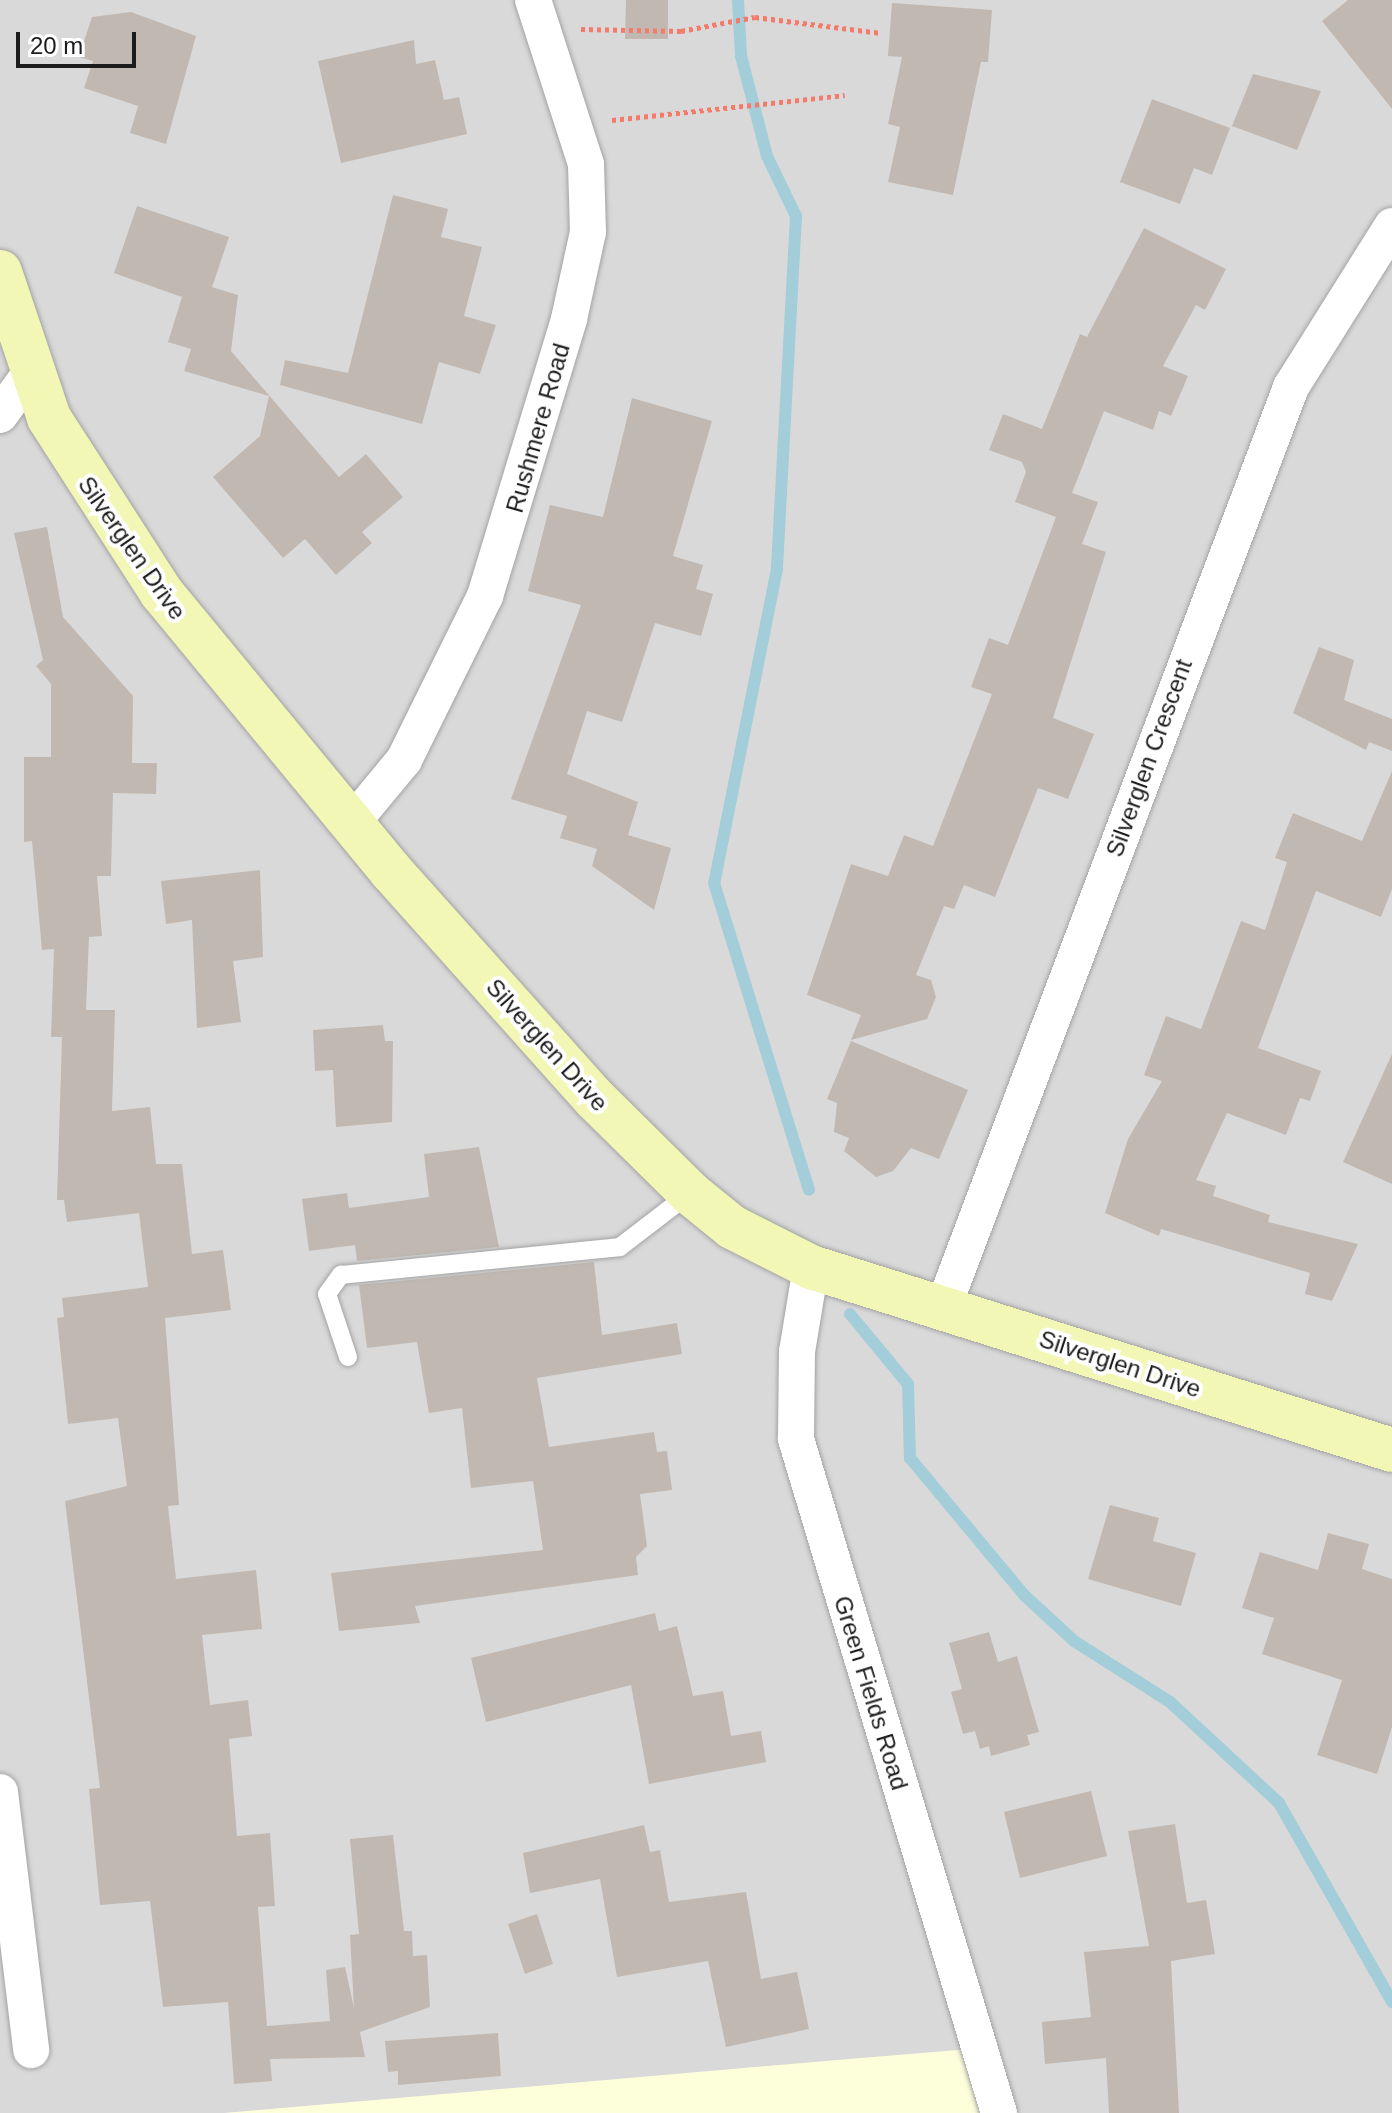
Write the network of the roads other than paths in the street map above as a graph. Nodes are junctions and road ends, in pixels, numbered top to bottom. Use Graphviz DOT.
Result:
graph roads {
  1 [pos="539,15"];
  2 [pos="1392,226"];
  3 [pos="0,272"];
  4 [pos="29,375"];
  5 [pos="0,415"];
  6 [pos="351,824"];
  7 [pos="690,1193"];
  8 [pos="811,1267"];
  9 [pos="943,1308"];
  10 [pos="348,1357"];
  11 [pos="1392,1450"];
  12 [pos="0,1792"];
  13 [pos="31,2050"];
  14 [pos="999,2113"];
  1 -- 6 [label="street, Rushmere Road"];
  2 -- 9 [label="street, Silverglen Crescent"];
  3 -- 4 [label="street, Silverglen Drive"];
  4 -- 5 [label="street"];
  4 -- 6 [label="street, Silverglen Drive"];
  6 -- 7 [label="street, Silverglen Drive"];
  7 -- 8 [label="street, Silverglen Drive"];
  7 -- 10 [label="lane"];
  8 -- 9 [label="street, Silverglen Drive"];
  8 -- 14 [label="street, Green Fields Road"];
  9 -- 11 [label="street, Silverglen Drive"];
  12 -- 13 [label="street"];
}
